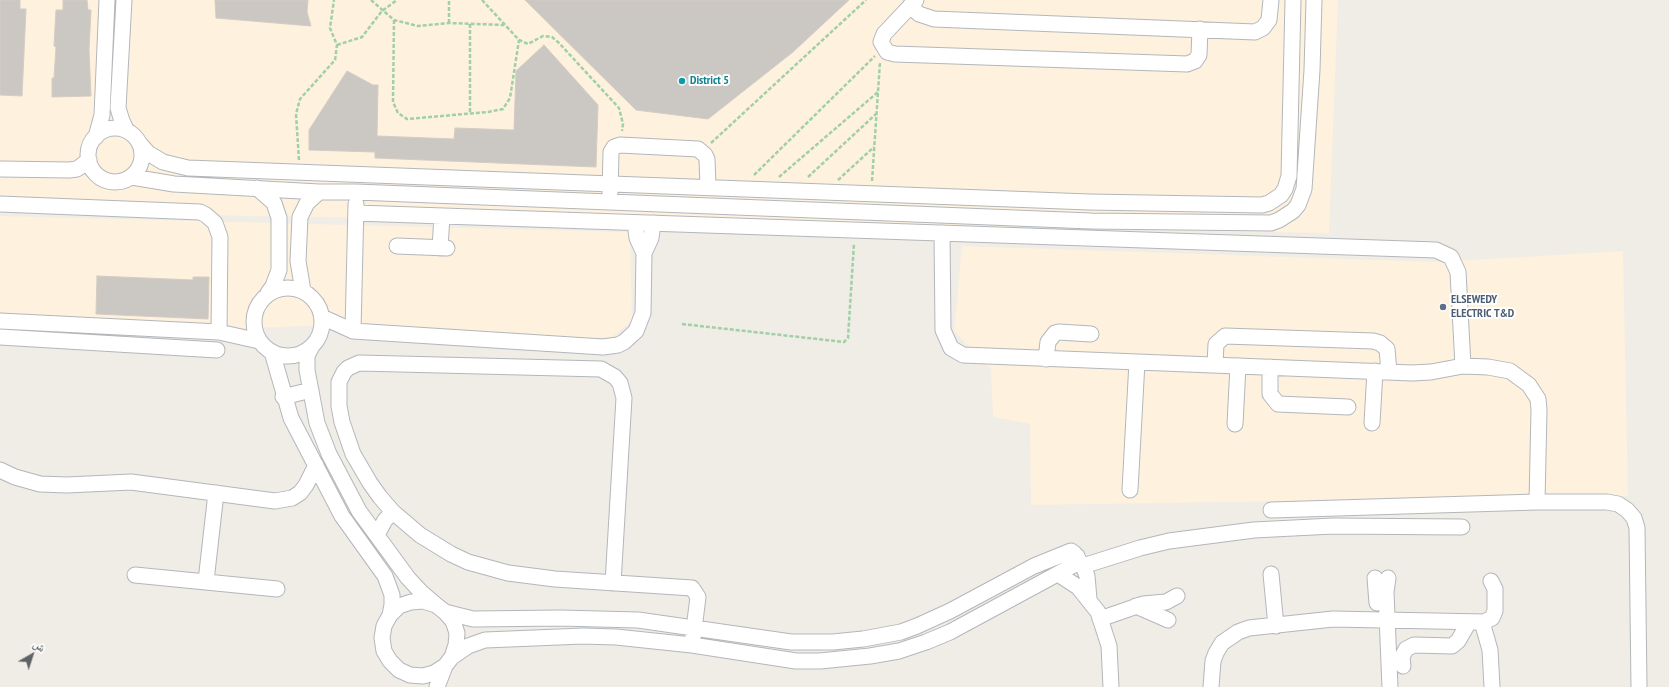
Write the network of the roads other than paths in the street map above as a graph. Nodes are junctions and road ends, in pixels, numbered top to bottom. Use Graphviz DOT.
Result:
graph roads {
  1 [pos="107,0"];
  2 [pos="124,0"];
  3 [pos="1271,0"];
  4 [pos="1293,0"];
  5 [pos="1314,0"];
  6 [pos="913,3"];
  7 [pos="1200,29"];
  8 [pos="1291,70"];
  9 [pos="1312,70"];
  10 [pos="127,131"];
  11 [pos="96,137"];
  12 [pos="140,144"];
  13 [pos="89,160"];
  14 [pos="0,169"];
  15 [pos="132,177"];
  16 [pos="519,180"];
  17 [pos="611,183"];
  18 [pos="708,187"];
  19 [pos="257,188"];
  20 [pos="319,192"];
  21 [pos="356,192"];
  22 [pos="519,199"];
  23 [pos="1031,200"];
  24 [pos="610,202"];
  25 [pos="0,204"];
  26 [pos="758,207"];
  27 [pos="861,212"];
  28 [pos="356,214"];
  29 [pos="437,216"];
  30 [pos="1031,219"];
  31 [pos="635,223"];
  32 [pos="653,224"];
  33 [pos="756,227"];
  34 [pos="858,230"];
  35 [pos="942,233"];
  36 [pos="397,246"];
  37 [pos="644,253"];
  38 [pos="303,291"];
  39 [pos="268,293"];
  40 [pos="322,317"];
  41 [pos="0,321"];
  42 [pos="254,321"];
  43 [pos="353,331"];
  44 [pos="219,332"];
  45 [pos="1091,334"];
  46 [pos="0,337"];
  47 [pos="259,341"];
  48 [pos="313,346"];
  49 [pos="217,350"];
  50 [pos="272,352"];
  51 [pos="1046,359"];
  52 [pos="1137,362"];
  53 [pos="1215,365"];
  54 [pos="1238,366"];
  55 [pos="1463,366"];
  56 [pos="1270,367"];
  57 [pos="1382,372"];
  58 [pos="311,390"];
  59 [pos="283,397"];
  60 [pos="1348,407"];
  61 [pos="1372,423"];
  62 [pos="1235,424"];
  63 [pos="319,428"];
  64 [pos="301,435"];
  65 [pos="316,465"];
  66 [pos="0,470"];
  67 [pos="1130,490"];
  68 [pos="216,493"];
  69 [pos="300,493"];
  70 [pos="380,496"];
  71 [pos="331,497"];
  72 [pos="1537,502"];
  73 [pos="1271,510"];
  74 [pos="360,511"];
  75 [pos="393,512"];
  76 [pos="1462,527"];
  77 [pos="377,535"];
  78 [pos="1080,561"];
  79 [pos="1058,574"];
  80 [pos="1271,574"];
  81 [pos="135,575"];
  82 [pos="1382,578"];
  83 [pos="206,581"];
  84 [pos="1491,581"];
  85 [pos="613,583"];
  86 [pos="277,589"];
  87 [pos="1177,596"];
  88 [pos="1089,599"];
  89 [pos="1136,606"];
  90 [pos="440,608"];
  91 [pos="390,615"];
  92 [pos="1100,619"];
  93 [pos="1382,619"];
  94 [pos="1168,620"];
  95 [pos="1476,622"];
  96 [pos="1276,626"];
  97 [pos="694,628"];
  98 [pos="901,632"];
  99 [pos="692,645"];
  100 [pos="907,648"];
  101 [pos="448,662"];
  102 [pos="1403,666"];
  103 [pos="413,681"];
  104 [pos="438,687"];
  105 [pos="1110,687"];
  106 [pos="1211,687"];
  107 [pos="1390,687"];
  108 [pos="1492,687"];
  109 [pos="1639,687"];
  1 -- 11 [label="street"];
  2 -- 10 [label="street"];
  3 -- 7 [label="street"];
  4 -- 8 [label="street"];
  5 -- 9 [label="street"];
  6 -- 7 [label="street"];
  6 -- 7 [label="street"];
  8 -- 9 [label="street"];
  8 -- 23 [label="street"];
  9 -- 30 [label="street"];
  10 -- 11 [label="street"];
  10 -- 12 [label="street"];
  11 -- 13 [label="street"];
  12 -- 15 [label="street"];
  12 -- 16 [label="street"];
  13 -- 14 [label="street"];
  13 -- 15 [label="street"];
  15 -- 19 [label="street"];
  16 -- 17 [label="street"];
  16 -- 22 [label="street"];
  17 -- 18 [label="street"];
  17 -- 18 [label="street"];
  17 -- 24 [label="street"];
  18 -- 23 [label="street"];
  19 -- 20 [label="street"];
  19 -- 39 [label="street"];
  20 -- 21 [label="street"];
  20 -- 38 [label="street"];
  21 -- 22 [label="street"];
  21 -- 28 [label="street"];
  22 -- 24 [label="street"];
  23 -- 30 [label="street"];
  24 -- 26 [label="street"];
  25 -- 44 [label="street"];
  26 -- 27 [label="street"];
  26 -- 33 [label="street"];
  27 -- 30 [label="street"];
  27 -- 34 [label="street"];
  28 -- 29 [label="street"];
  28 -- 43 [label="street"];
  29 -- 31 [label="street"];
  29 -- 36 [label="street"];
  31 -- 32 [label="street"];
  31 -- 37 [label="street"];
  32 -- 33 [label="street"];
  32 -- 37 [label="street"];
  33 -- 34 [label="street"];
  34 -- 35 [label="street"];
  35 -- 51 [label="street"];
  35 -- 55 [label="street"];
  37 -- 43 [label="street"];
  38 -- 39 [label="street"];
  38 -- 40 [label="street"];
  39 -- 42 [label="street"];
  40 -- 43 [label="street"];
  40 -- 48 [label="street"];
  41 -- 44 [label="street"];
  42 -- 44 [label="street"];
  42 -- 47 [label="street"];
  43 -- 48 [label="street"];
  44 -- 47 [label="street"];
  45 -- 51 [label="street"];
  46 -- 49 [label="street"];
  47 -- 50 [label="street"];
  48 -- 50 [label="street"];
  48 -- 58 [label="street"];
  50 -- 59 [label="street"];
  51 -- 52 [label="street"];
  52 -- 53 [label="street"];
  52 -- 67 [label="street"];
  53 -- 54 [label="street"];
  53 -- 57 [label="street"];
  54 -- 56 [label="street"];
  54 -- 62 [label="street"];
  55 -- 57 [label="street"];
  55 -- 72 [label="street"];
  56 -- 57 [label="street"];
  56 -- 60 [label="street"];
  57 -- 61 [label="street"];
  58 -- 59 [label="street"];
  58 -- 63 [label="street"];
  59 -- 64 [label="street"];
  63 -- 64 [label="street"];
  63 -- 74 [label="street"];
  64 -- 65 [label="street"];
  65 -- 69 [label="street"];
  65 -- 71 [label="street"];
  66 -- 68 [label="street"];
  68 -- 69 [label="street"];
  68 -- 83 [label="street"];
  69 -- 71 [label="street"];
  70 -- 74 [label="street"];
  70 -- 75 [label="street"];
  70 -- 85 [label="street"];
  71 -- 91 [label="street"];
  72 -- 73 [label="street"];
  72 -- 109 [label="street"];
  74 -- 77 [label="street"];
  75 -- 77 [label="street"];
  75 -- 85 [label="street"];
  76 -- 78 [label="street"];
  77 -- 90 [label="street"];
  78 -- 79 [label="street"];
  78 -- 88 [label="street"];
  78 -- 98 [label="street"];
  79 -- 88 [label="street"];
  79 -- 100 [label="street"];
  80 -- 96 [label="street"];
  81 -- 83 [label="street"];
  82 -- 93 [label="street"];
  83 -- 86 [label="street"];
  84 -- 95 [label="street"];
  85 -- 97 [label="street"];
  87 -- 89 [label="street"];
  88 -- 92 [label="street"];
  89 -- 92 [label="street"];
  89 -- 94 [label="street"];
  90 -- 91 [label="street"];
  90 -- 97 [label="street"];
  90 -- 101 [label="street"];
  91 -- 103 [label="street"];
  92 -- 105 [label="street"];
  93 -- 95 [label="street"];
  93 -- 96 [label="street"];
  93 -- 107 [label="street"];
  95 -- 102 [label="street"];
  95 -- 108 [label="street"];
  96 -- 106 [label="street"];
  97 -- 98 [label="street"];
  97 -- 99 [label="street"];
  98 -- 100 [label="street"];
  99 -- 100 [label="street"];
  99 -- 101 [label="street"];
  101 -- 103 [label="street"];
  101 -- 104 [label="street"];
}
